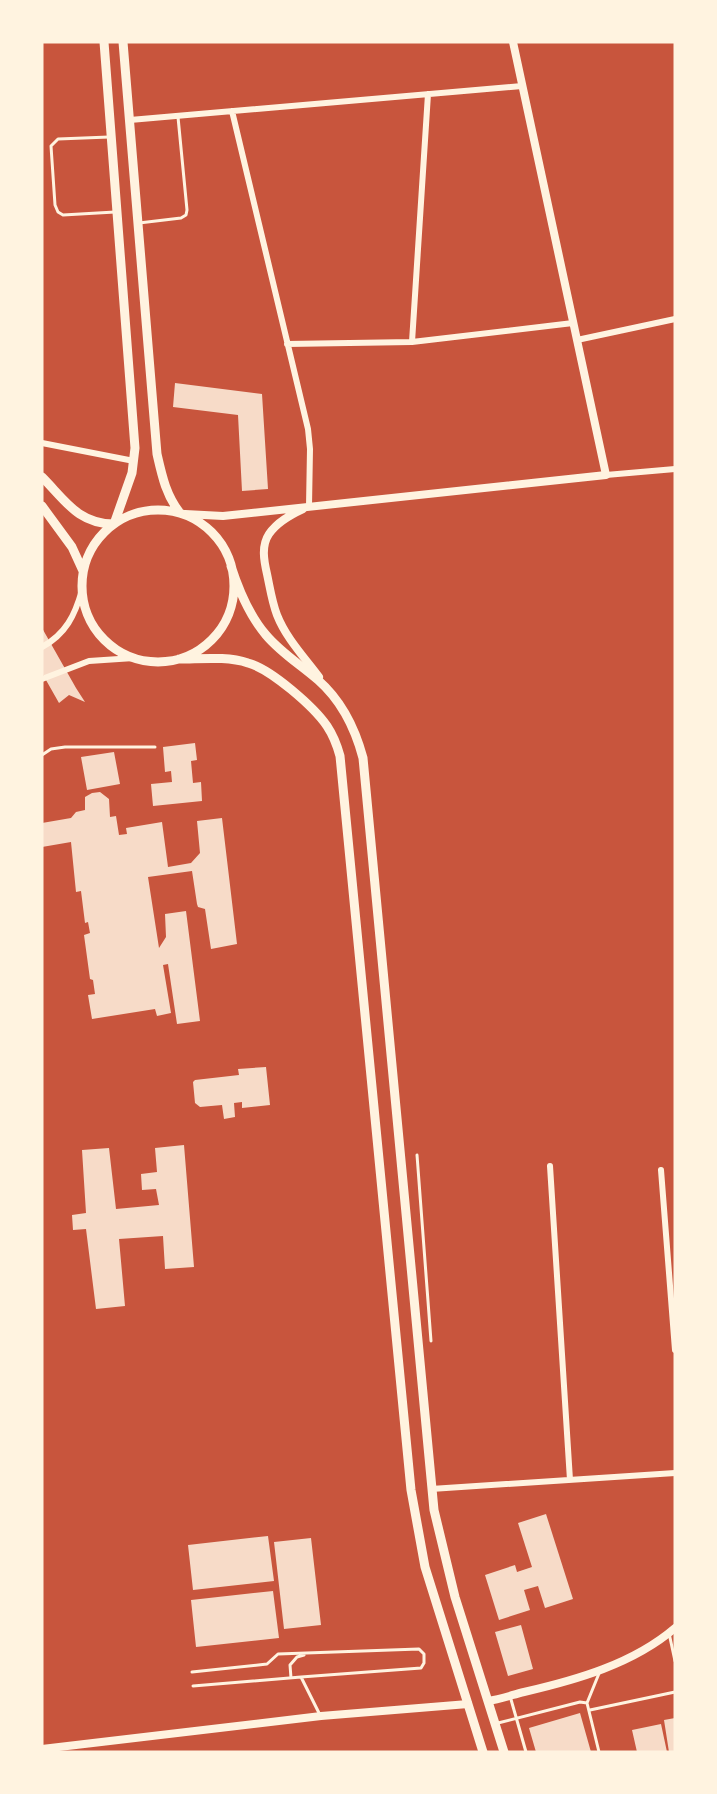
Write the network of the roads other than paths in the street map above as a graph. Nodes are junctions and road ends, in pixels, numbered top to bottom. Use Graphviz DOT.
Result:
graph roads {
  1 [pos="104,42"];
  2 [pos="123,42"];
  3 [pos="513,42"];
  4 [pos="522,86"];
  5 [pos="428,94"];
  6 [pos="232,111"];
  7 [pos="177,115"];
  8 [pos="130,120"];
  9 [pos="111,136"];
  10 [pos="117,212"];
  11 [pos="138,224"];
  12 [pos="675,319"];
  13 [pos="573,323"];
  14 [pos="577,340"];
  15 [pos="412,342"];
  16 [pos="287,344"];
  17 [pos="42,443"];
  18 [pos="134,461"];
  19 [pos="675,469"];
  20 [pos="606,475"];
  21 [pos="42,477"];
  22 [pos="309,506"];
  23 [pos="42,507"];
  24 [pos="183,514"];
  25 [pos="114,524"];
  26 [pos="231,566"];
  27 [pos="84,571"];
  28 [pos="82,590"];
  29 [pos="42,647"];
  30 [pos="134,658"];
  31 [pos="179,659"];
  32 [pos="42,680"];
  33 [pos="330,693"];
  34 [pos="155,747"];
  35 [pos="42,755"];
  36 [pos="550,1166"];
  37 [pos="661,1170"];
  38 [pos="675,1350"];
  39 [pos="675,1473"];
  40 [pos="570,1480"];
  41 [pos="431,1489"];
  42 [pos="672,1630"];
  43 [pos="309,1653"];
  44 [pos="675,1661"];
  45 [pos="600,1670"];
  46 [pos="192,1672"];
  47 [pos="302,1677"];
  48 [pos="291,1678"];
  49 [pos="193,1686"];
  50 [pos="675,1692"];
  51 [pos="510,1695"];
  52 [pos="488,1701"];
  53 [pos="587,1703"];
  54 [pos="468,1704"];
  55 [pos="590,1710"];
  56 [pos="321,1716"];
  57 [pos="516,1718"];
  58 [pos="495,1724"];
  59 [pos="42,1749"];
  60 [pos="483,1752"];
  61 [pos="504,1752"];
  62 [pos="526,1752"];
  63 [pos="599,1752"];
  1 -- 9 [label="main road"];
  2 -- 8 [label="main road"];
  3 -- 4 [label="street"];
  4 -- 5 [label="street"];
  4 -- 13 [label="street"];
  5 -- 6 [label="street"];
  5 -- 15 [label="street"];
  6 -- 7 [label="street"];
  6 -- 16 [label="street"];
  7 -- 8 [label="street"];
  7 -- 11 [label="lane"];
  8 -- 11 [label="main road"];
  9 -- 10 [label="main road"];
  9 -- 10 [label="lane"];
  10 -- 18 [label="main road"];
  11 -- 24 [label="main road"];
  12 -- 14 [label="street"];
  13 -- 14 [label="street"];
  13 -- 15 [label="street"];
  14 -- 20 [label="street"];
  15 -- 16 [label="street"];
  16 -- 22 [label="street"];
  17 -- 18 [label="street"];
  18 -- 25 [label="main road"];
  19 -- 20 [label="street"];
  20 -- 22 [label="street"];
  21 -- 25 [label="main road"];
  22 -- 24 [label="street"];
  22 -- 33 [label="street"];
  23 -- 27 [label="main road"];
  24 -- 25 [label="main road"];
  24 -- 26 [label="main road"];
  25 -- 27 [label="main road"];
  26 -- 31 [label="main road"];
  26 -- 33 [label="main road"];
  27 -- 28 [label="main road"];
  28 -- 29 [label="street"];
  28 -- 30 [label="main road"];
  30 -- 31 [label="main road"];
  30 -- 32 [label="street"];
  31 -- 54 [label="main road"];
  33 -- 41 [label="main road"];
  34 -- 35 [label="lane"];
  36 -- 40 [label="street"];
  37 -- 38 [label="street"];
  39 -- 40 [label="street"];
  40 -- 41 [label="street"];
  41 -- 52 [label="main road"];
  42 -- 44 [label="lane"];
  42 -- 45 [label="street"];
  43 -- 46 [label="lane"];
  43 -- 47 [label="lane"];
  43 -- 48 [label="lane"];
  45 -- 51 [label="street"];
  45 -- 53 [label="lane"];
  47 -- 48 [label="lane"];
  47 -- 56 [label="lane"];
  48 -- 49 [label="lane"];
  50 -- 55 [label="lane"];
  51 -- 52 [label="street"];
  51 -- 57 [label="lane"];
  52 -- 58 [label="main road"];
  53 -- 55 [label="lane"];
  53 -- 57 [label="lane"];
  54 -- 56 [label="street"];
  54 -- 60 [label="main road"];
  55 -- 63 [label="lane"];
  56 -- 59 [label="street"];
  57 -- 58 [label="lane"];
  57 -- 62 [label="lane"];
  58 -- 61 [label="main road"];
}
